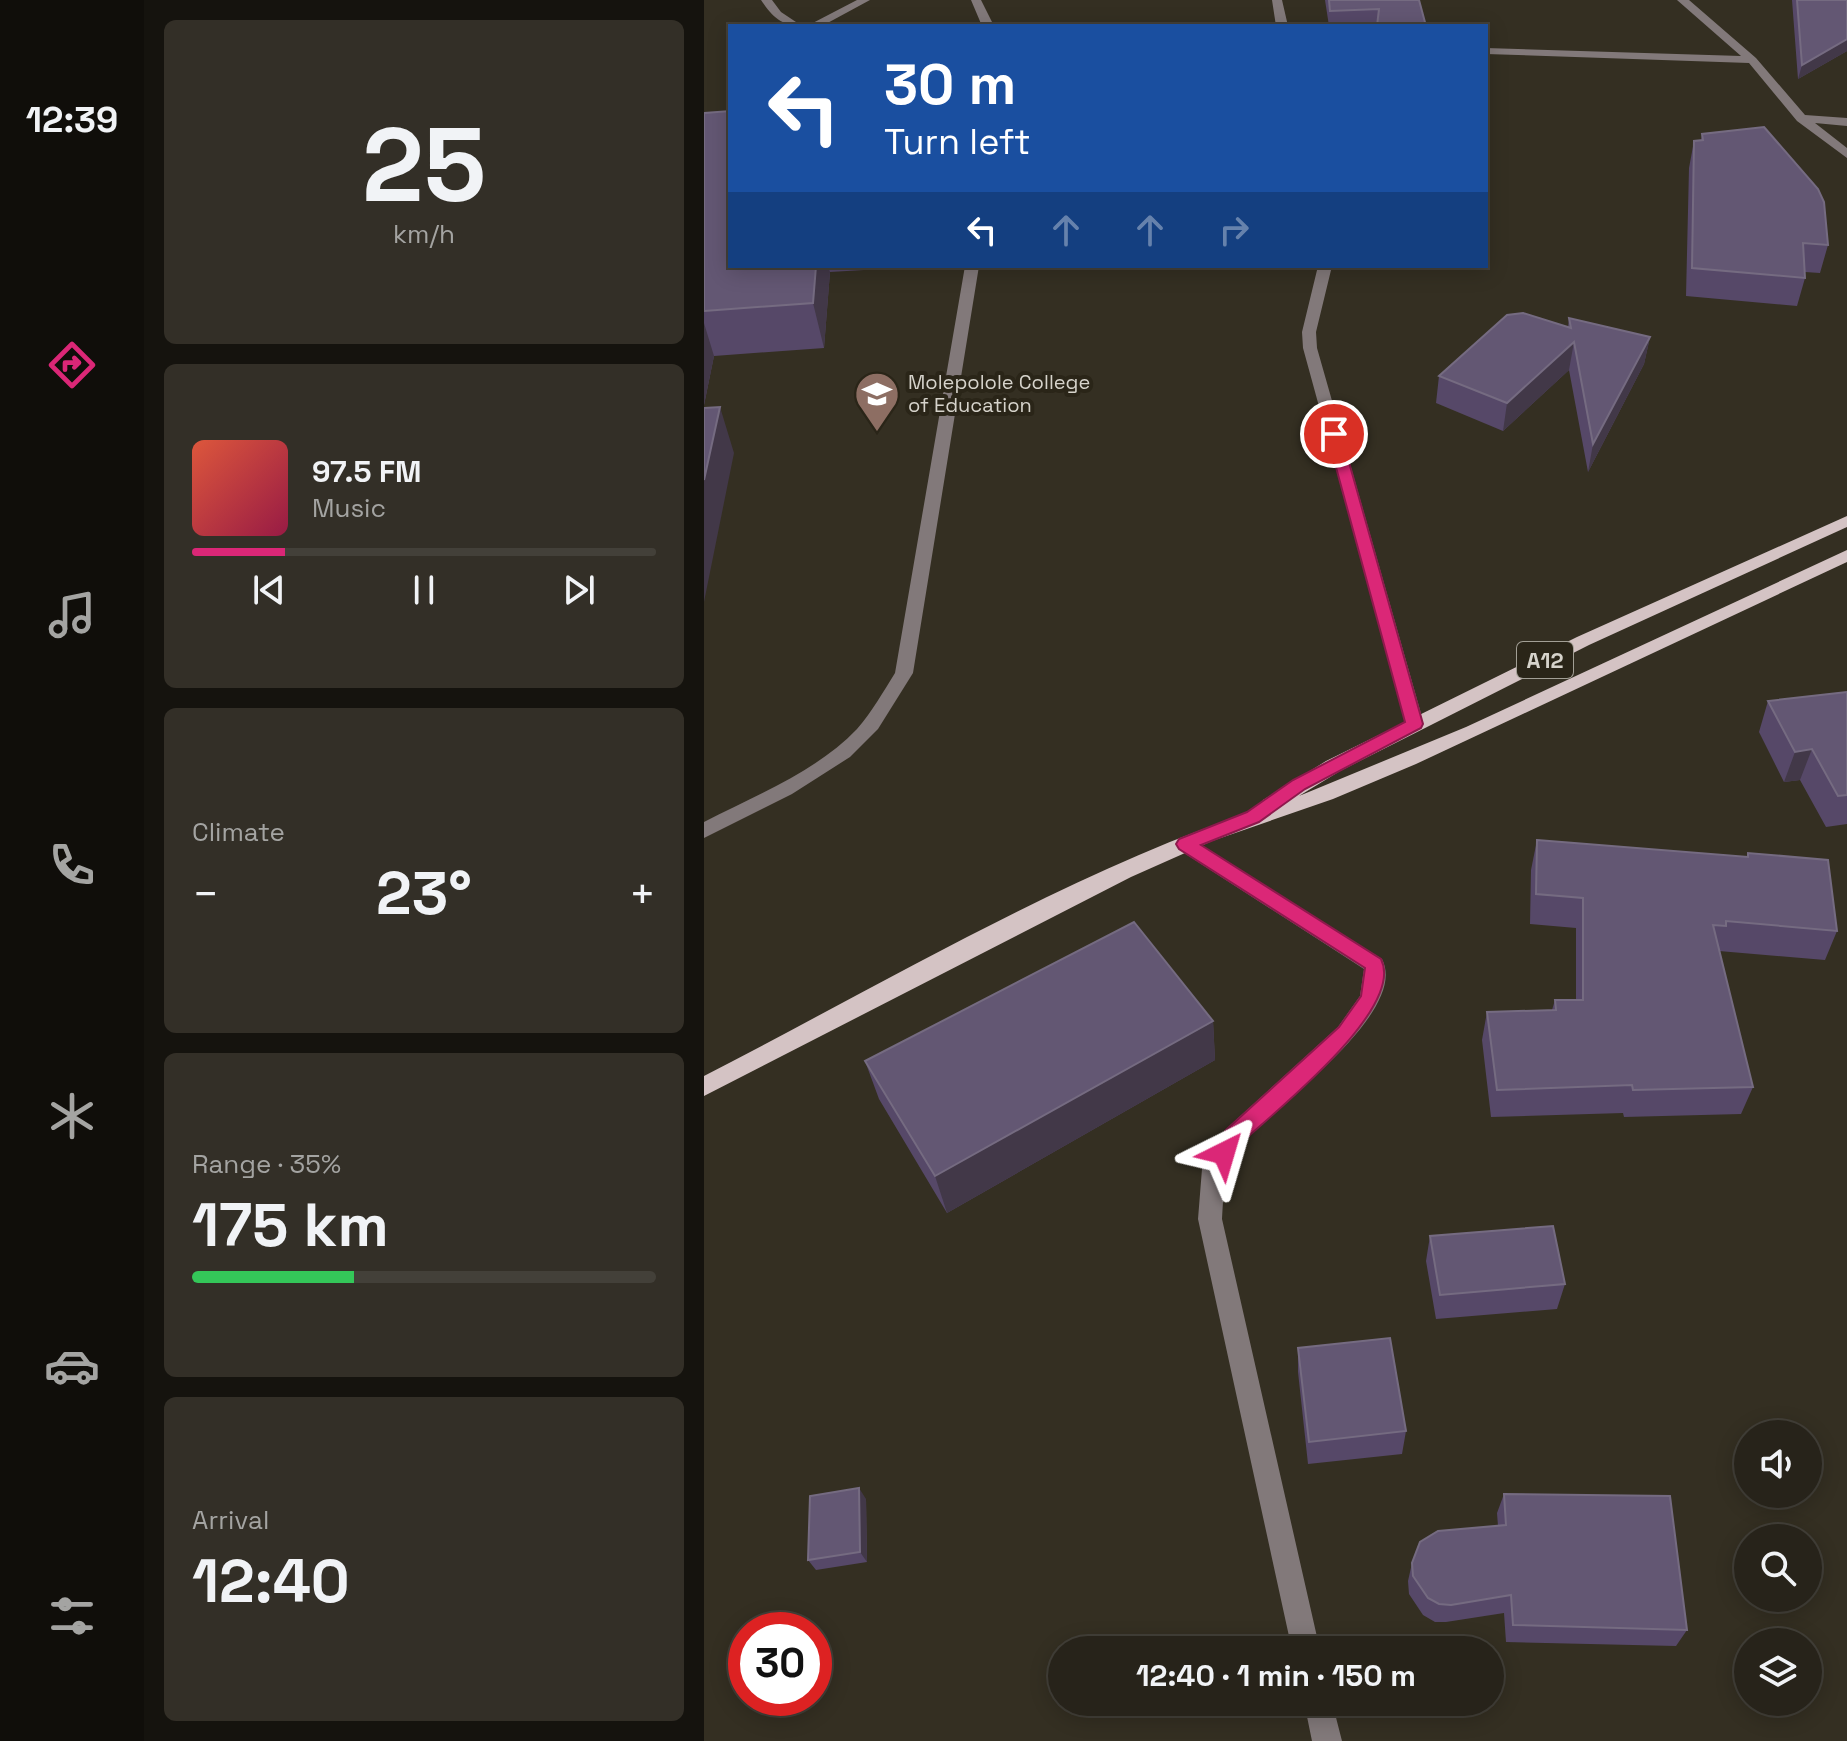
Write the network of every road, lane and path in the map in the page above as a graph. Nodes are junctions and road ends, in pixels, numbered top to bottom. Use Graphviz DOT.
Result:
graph roads {
  1 [pos="766,0"];
  2 [pos="865,0"];
  3 [pos="976,0"];
  4 [pos="1277,0"];
  5 [pos="1682,0"];
  6 [pos="793,24"];
  7 [pos="817,24"];
  8 [pos="987,24"];
  9 [pos="1282,24"];
  10 [pos="1488,51"];
  11 [pos="1752,60"];
  12 [pos="1801,118"];
  13 [pos="1847,122"];
  14 [pos="1847,154"];
  15 [pos="972,268"];
  16 [pos="1325,268"];
  17 [pos="1847,521"];
  18 [pos="1847,555"];
  19 [pos="1415,724"];
  20 [pos="1253,817"];
  21 [pos="704,831"];
  22 [pos="1185,844"];
  23 [pos="704,1087"];
  24 [pos="1303,1636"];
  25 [pos="1321,1716"];
  26 [pos="1327,1741"];
  1 -- 6 [label="street"];
  2 -- 7 [label="street"];
  3 -- 8 [label="street"];
  4 -- 9 [label="street"];
  5 -- 11 [label="street"];
  10 -- 11 [label="street"];
  11 -- 12 [label="street"];
  12 -- 13 [label="street"];
  12 -- 14 [label="street"];
  15 -- 21 [label="street"];
  16 -- 19 [label="street"];
  17 -- 19 [label="main road, A12"];
  18 -- 20 [label="main road, A12"];
  19 -- 20 [label="main road, A12"];
  20 -- 22 [label="main road, A12"];
  22 -- 23 [label="main road, A12"];
  22 -- 24 [label="street"];
  25 -- 26 [label="street"];
}
